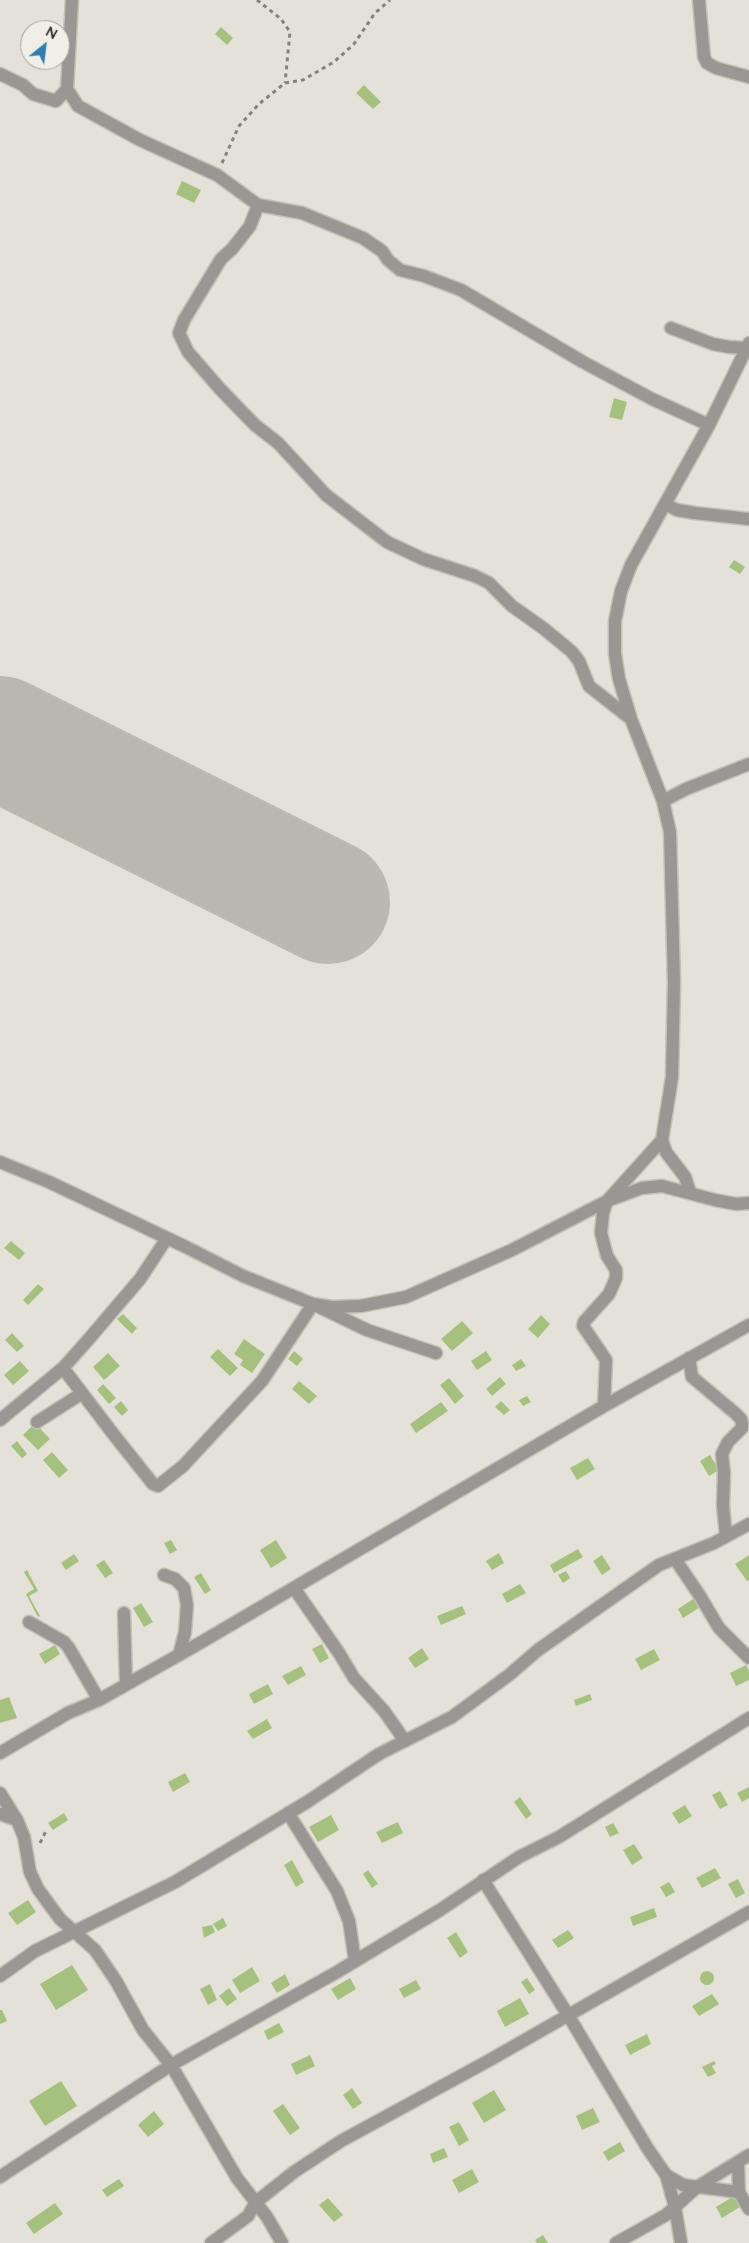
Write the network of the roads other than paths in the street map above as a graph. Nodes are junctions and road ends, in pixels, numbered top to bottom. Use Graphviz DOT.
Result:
graph roads {
  1 [pos="72,0"];
  2 [pos="699,0"];
  3 [pos="0,74"];
  4 [pos="749,77"];
  5 [pos="67,89"];
  6 [pos="56,101"];
  7 [pos="78,106"];
  8 [pos="258,205"];
  9 [pos="671,328"];
  10 [pos="748,345"];
  11 [pos="709,425"];
  12 [pos="665,504"];
  13 [pos="749,519"];
  14 [pos="631,719"];
  15 [pos="749,764"];
  16 [pos="663,801"];
  17 [pos="662,1140"];
  18 [pos="0,1162"];
  19 [pos="690,1192"];
  20 [pos="607,1200"];
  21 [pos="749,1203"];
  22 [pos="167,1238"];
  23 [pos="313,1304"];
  24 [pos="749,1325"];
  25 [pos="436,1354"];
  26 [pos="689,1358"];
  27 [pos="63,1368"];
  28 [pos="605,1382"];
  29 [pos="81,1394"];
  30 [pos="616,1399"];
  31 [pos="604,1406"];
  32 [pos="0,1420"];
  33 [pos="37,1422"];
  34 [pos="749,1524"];
  35 [pos="726,1536"];
  36 [pos="675,1559"];
  37 [pos="164,1575"];
  38 [pos="294,1588"];
  39 [pos="124,1613"];
  40 [pos="29,1622"];
  41 [pos="178,1655"];
  42 [pos="749,1658"];
  43 [pos="126,1684"];
  44 [pos="99,1700"];
  45 [pos="749,1718"];
  46 [pos="405,1741"];
  47 [pos="0,1753"];
  48 [pos="0,1793"];
  49 [pos="0,1814"];
  50 [pos="288,1814"];
  51 [pos="17,1820"];
  52 [pos="483,1880"];
  53 [pos="749,1912"];
  54 [pos="75,1930"];
  55 [pos="355,1961"];
  56 [pos="0,1976"];
  57 [pos="568,2015"];
  58 [pos="171,2065"];
  59 [pos="749,2155"];
  60 [pos="738,2162"];
  61 [pos="666,2175"];
  62 [pos="0,2177"];
  63 [pos="697,2187"];
  64 [pos="739,2192"];
  65 [pos="256,2202"];
  66 [pos="675,2207"];
  67 [pos="749,2209"];
  68 [pos="211,2243"];
  69 [pos="282,2243"];
  70 [pos="616,2243"];
  71 [pos="681,2243"];
  1 -- 5 [label="street"];
  2 -- 4 [label="street"];
  3 -- 6 [label="street"];
  5 -- 6 [label="street"];
  5 -- 7 [label="street"];
  6 -- 7 [label="street"];
  7 -- 8 [label="street"];
  8 -- 11 [label="street"];
  8 -- 14 [label="street"];
  9 -- 10 [label="street"];
  10 -- 11 [label="street"];
  11 -- 12 [label="street"];
  12 -- 13 [label="street"];
  12 -- 14 [label="street"];
  14 -- 16 [label="street"];
  15 -- 16 [label="street"];
  16 -- 17 [label="street"];
  17 -- 19 [label="street"];
  17 -- 20 [label="street"];
  18 -- 22 [label="street"];
  19 -- 20 [label="street"];
  19 -- 21 [label="street"];
  20 -- 23 [label="street"];
  20 -- 28 [label="street"];
  22 -- 23 [label="street"];
  22 -- 27 [label="street"];
  23 -- 25 [label="street"];
  23 -- 29 [label="street"];
  24 -- 26 [label="street"];
  26 -- 30 [label="street"];
  26 -- 35 [label="street"];
  27 -- 29 [label="street"];
  27 -- 32 [label="street"];
  28 -- 30 [label="street"];
  28 -- 31 [label="street"];
  29 -- 33 [label="street"];
  30 -- 31 [label="street"];
  31 -- 38 [label="street"];
  34 -- 35 [label="street"];
  35 -- 36 [label="street"];
  36 -- 42 [label="street"];
  36 -- 46 [label="street"];
  37 -- 41 [label="street"];
  38 -- 41 [label="street"];
  38 -- 46 [label="street"];
  39 -- 43 [label="street"];
  40 -- 44 [label="street"];
  41 -- 43 [label="street"];
  43 -- 44 [label="street"];
  44 -- 47 [label="street"];
  45 -- 52 [label="street"];
  46 -- 50 [label="street"];
  48 -- 51 [label="street"];
  49 -- 51 [label="street"];
  50 -- 54 [label="street"];
  50 -- 55 [label="street"];
  51 -- 54 [label="street"];
  52 -- 55 [label="street"];
  52 -- 57 [label="street"];
  53 -- 57 [label="street"];
  54 -- 56 [label="street"];
  54 -- 58 [label="street"];
  55 -- 58 [label="street"];
  57 -- 61 [label="street"];
  57 -- 65 [label="street"];
  58 -- 62 [label="street"];
  58 -- 65 [label="street"];
  59 -- 60 [label="street"];
  60 -- 63 [label="street"];
  60 -- 64 [label="street"];
  61 -- 63 [label="street"];
  61 -- 66 [label="street"];
  63 -- 64 [label="street"];
  63 -- 66 [label="street"];
  64 -- 67 [label="street"];
  65 -- 68 [label="street"];
  65 -- 69 [label="street"];
  66 -- 70 [label="street"];
  66 -- 71 [label="street"];
}
